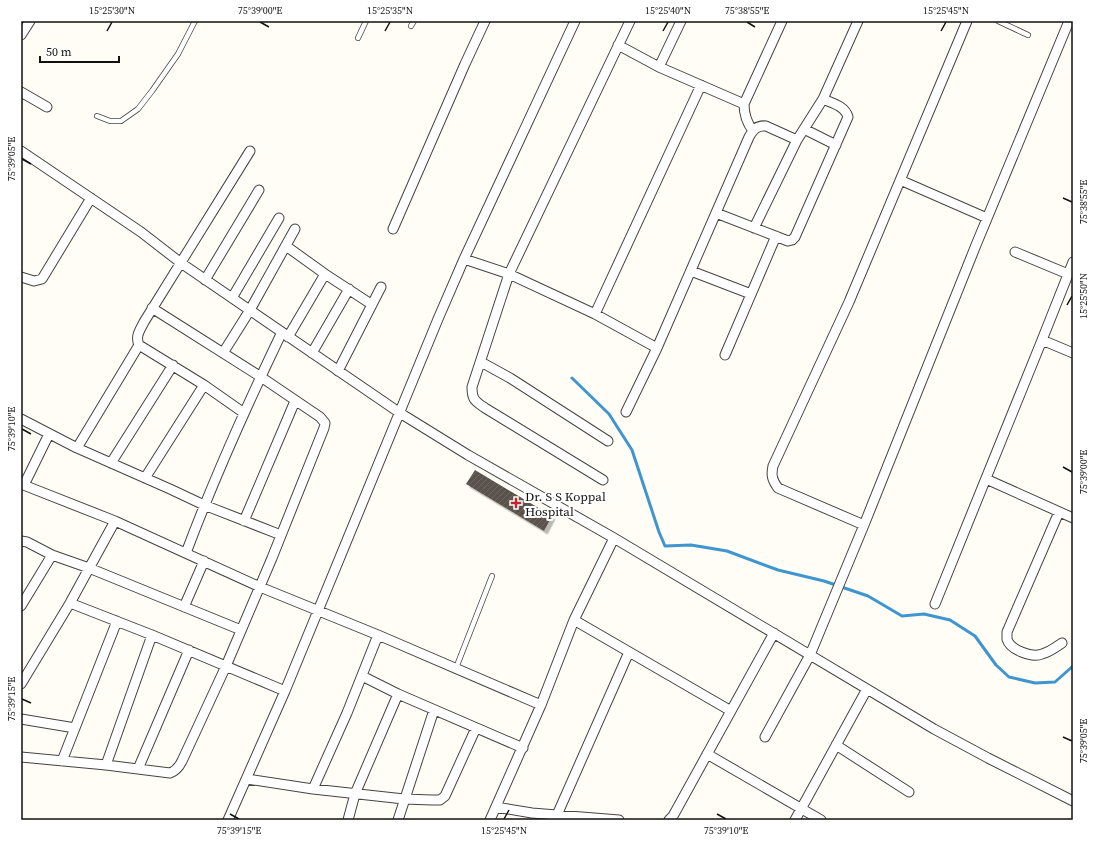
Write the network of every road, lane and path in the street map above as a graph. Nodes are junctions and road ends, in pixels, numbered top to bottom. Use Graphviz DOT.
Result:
graph roads {
  1 [pos="30,21"];
  2 [pos="195,21"];
  3 [pos="366,21"];
  4 [pos="414,21"];
  5 [pos="485,21"];
  6 [pos="575,21"];
  7 [pos="630,21"];
  8 [pos="682,21"];
  9 [pos="782,21"];
  10 [pos="858,21"];
  11 [pos="967,21"];
  12 [pos="998,21"];
  13 [pos="1069,21"];
  14 [pos="411,26"];
  15 [pos="21,35"];
  16 [pos="1028,35"];
  17 [pos="358,38"];
  18 [pos="618,45"];
  19 [pos="659,67"];
  20 [pos="701,85"];
  21 [pos="21,92"];
  22 [pos="823,99"];
  23 [pos="744,104"];
  24 [pos="46,107"];
  25 [pos="97,116"];
  26 [pos="804,129"];
  27 [pos="753,131"];
  28 [pos="797,140"];
  29 [pos="836,145"];
  30 [pos="250,150"];
  31 [pos="21,151"];
  32 [pos="900,180"];
  33 [pos="259,190"];
  34 [pos="91,198"];
  35 [pos="716,213"];
  36 [pos="279,218"];
  37 [pos="987,218"];
  38 [pos="754,228"];
  39 [pos="393,229"];
  40 [pos="295,230"];
  41 [pos="776,236"];
  42 [pos="286,246"];
  43 [pos="1015,252"];
  44 [pos="464,259"];
  45 [pos="1073,262"];
  46 [pos="181,263"];
  47 [pos="691,270"];
  48 [pos="325,274"];
  49 [pos="510,274"];
  50 [pos="1068,274"];
  51 [pos="21,277"];
  52 [pos="205,280"];
  53 [pos="381,287"];
  54 [pos="349,290"];
  55 [pos="751,294"];
  56 [pos="232,298"];
  57 [pos="371,304"];
  58 [pos="152,308"];
  59 [pos="250,310"];
  60 [pos="595,314"];
  61 [pos="285,334"];
  62 [pos="1042,340"];
  63 [pos="139,345"];
  64 [pos="657,348"];
  65 [pos="223,353"];
  66 [pos="312,353"];
  67 [pos="1073,353"];
  68 [pos="725,355"];
  69 [pos="481,362"];
  70 [pos="173,365"];
  71 [pos="338,371"];
  72 [pos="260,377"];
  73 [pos="204,385"];
  74 [pos="295,400"];
  75 [pos="626,412"];
  76 [pos="244,413"];
  77 [pos="400,413"];
  78 [pos="21,419"];
  79 [pos="49,434"];
  80 [pos="608,441"];
  81 [pos="77,448"];
  82 [pos="111,463"];
  83 [pos="145,478"];
  84 [pos="986,479"];
  85 [pos="603,480"];
  86 [pos="23,484"];
  87 [pos="204,505"];
  88 [pos="1059,512"];
  89 [pos="1073,518"];
  90 [pos="244,520"];
  91 [pos="115,521"];
  92 [pos="864,525"];
  93 [pos="281,535"];
  94 [pos="614,538"];
  95 [pos="21,541"];
  96 [pos="52,554"];
  97 [pos="186,554"];
  98 [pos="204,561"];
  99 [pos="89,568"];
  100 [pos="492,576"];
  101 [pos="260,587"];
  102 [pos="70,603"];
  103 [pos="935,604"];
  104 [pos="21,606"];
  105 [pos="184,607"];
  106 [pos="318,610"];
  107 [pos="574,620"];
  108 [pos="117,621"];
  109 [pos="241,630"];
  110 [pos="774,633"];
  111 [pos="378,635"];
  112 [pos="152,636"];
  113 [pos="1062,643"];
  114 [pos="188,650"];
  115 [pos="629,652"];
  116 [pos="810,655"];
  117 [pos="226,666"];
  118 [pos="456,668"];
  119 [pos="362,676"];
  120 [pos="21,684"];
  121 [pos="867,689"];
  122 [pos="285,691"];
  123 [pos="398,694"];
  124 [pos="541,705"];
  125 [pos="434,710"];
  126 [pos="731,711"];
  127 [pos="21,720"];
  128 [pos="75,728"];
  129 [pos="476,728"];
  130 [pos="765,737"];
  131 [pos="836,745"];
  132 [pos="523,748"];
  133 [pos="707,754"];
  134 [pos="21,757"];
  135 [pos="62,761"];
  136 [pos="106,765"];
  137 [pos="138,770"];
  138 [pos="247,779"];
  139 [pos="313,789"];
  140 [pos="910,792"];
  141 [pos="355,794"];
  142 [pos="404,799"];
  143 [pos="1073,801"];
  144 [pos="496,807"];
  145 [pos="802,808"];
  146 [pos="557,815"];
  147 [pos="228,820"];
  148 [pos="348,820"];
  149 [pos="398,820"];
  150 [pos="490,820"];
  151 [pos="618,820"];
  152 [pos="669,820"];
  153 [pos="795,820"];
  154 [pos="821,820"];
  1 -- 15 [label="street"];
  2 -- 25 [label="lane"];
  3 -- 17 [label="lane"];
  4 -- 14 [label="lane"];
  5 -- 39 [label="street"];
  6 -- 44 [label="street"];
  7 -- 18 [label="street"];
  8 -- 19 [label="street"];
  9 -- 23 [label="street"];
  10 -- 22 [label="street"];
  11 -- 32 [label="street"];
  12 -- 16 [label="lane"];
  13 -- 37 [label="street"];
  18 -- 19 [label="street"];
  18 -- 49 [label="street"];
  19 -- 20 [label="street"];
  20 -- 23 [label="street"];
  20 -- 60 [label="street"];
  21 -- 24 [label="street"];
  22 -- 26 [label="street"];
  22 -- 29 [label="street"];
  23 -- 27 [label="street"];
  26 -- 28 [label="street"];
  26 -- 29 [label="street"];
  27 -- 28 [label="street"];
  27 -- 35 [label="street"];
  28 -- 38 [label="street"];
  29 -- 41 [label="street"];
  30 -- 46 [label="street"];
  31 -- 34 [label="street"];
  32 -- 37 [label="street"];
  32 -- 92 [label="street"];
  33 -- 52 [label="street"];
  34 -- 46 [label="street"];
  34 -- 51 [label="street"];
  35 -- 38 [label="street"];
  35 -- 47 [label="street"];
  36 -- 56 [label="street"];
  37 -- 92 [label="street"];
  38 -- 41 [label="street"];
  40 -- 42 [label="street"];
  41 -- 55 [label="street"];
  42 -- 48 [label="street"];
  42 -- 59 [label="street"];
  43 -- 50 [label="street"];
  44 -- 49 [label="street"];
  44 -- 77 [label="street"];
  45 -- 50 [label="street"];
  46 -- 52 [label="street"];
  46 -- 58 [label="street"];
  47 -- 55 [label="street"];
  47 -- 64 [label="street"];
  48 -- 54 [label="street"];
  48 -- 61 [label="street"];
  49 -- 60 [label="street"];
  49 -- 69 [label="street"];
  50 -- 62 [label="street"];
  52 -- 56 [label="street"];
  53 -- 57 [label="street"];
  54 -- 57 [label="street"];
  54 -- 66 [label="street"];
  55 -- 68 [label="street"];
  56 -- 59 [label="street"];
  57 -- 71 [label="street"];
  58 -- 63 [label="street"];
  58 -- 65 [label="street"];
  59 -- 61 [label="street"];
  59 -- 65 [label="street"];
  60 -- 64 [label="street"];
  61 -- 66 [label="street"];
  61 -- 72 [label="street"];
  62 -- 67 [label="street"];
  62 -- 84 [label="street"];
  63 -- 70 [label="street"];
  63 -- 81 [label="street"];
  64 -- 75 [label="street"];
  65 -- 72 [label="street"];
  66 -- 71 [label="street"];
  69 -- 80 [label="street"];
  69 -- 85 [label="street"];
  70 -- 73 [label="street"];
  70 -- 82 [label="street"];
  71 -- 77 [label="street"];
  72 -- 74 [label="street"];
  72 -- 76 [label="street"];
  73 -- 76 [label="street"];
  73 -- 83 [label="street"];
  74 -- 90 [label="street"];
  74 -- 93 [label="street"];
  76 -- 87 [label="street"];
  77 -- 94 [label="street"];
  77 -- 106 [label="street"];
  78 -- 79 [label="street"];
  79 -- 81 [label="street"];
  79 -- 86 [label="street"];
  81 -- 82 [label="street"];
  82 -- 83 [label="street"];
  83 -- 87 [label="street"];
  84 -- 88 [label="street"];
  84 -- 103 [label="street"];
  86 -- 91 [label="street"];
  87 -- 90 [label="street"];
  87 -- 97 [label="street"];
  88 -- 89 [label="street"];
  88 -- 113 [label="street"];
  90 -- 93 [label="street"];
  91 -- 97 [label="street"];
  91 -- 99 [label="street"];
  92 -- 116 [label="street"];
  93 -- 101 [label="street"];
  94 -- 107 [label="street"];
  94 -- 110 [label="street"];
  95 -- 96 [label="street"];
  96 -- 99 [label="street"];
  96 -- 104 [label="street"];
  97 -- 98 [label="street"];
  98 -- 101 [label="street"];
  98 -- 105 [label="street"];
  99 -- 102 [label="street"];
  99 -- 105 [label="street"];
  100 -- 118 [label="lane"];
  101 -- 106 [label="street"];
  101 -- 109 [label="street"];
  102 -- 108 [label="street"];
  102 -- 120 [label="street"];
  105 -- 109 [label="street"];
  106 -- 111 [label="street"];
  106 -- 122 [label="street"];
  107 -- 115 [label="street"];
  107 -- 124 [label="street"];
  108 -- 112 [label="street"];
  108 -- 128 [label="street"];
  109 -- 117 [label="street"];
  110 -- 116 [label="street"];
  110 -- 126 [label="street"];
  111 -- 118 [label="street"];
  111 -- 119 [label="street"];
  112 -- 114 [label="street"];
  112 -- 136 [label="street"];
  114 -- 117 [label="street"];
  114 -- 137 [label="street"];
  115 -- 126 [label="street"];
  115 -- 146 [label="street"];
  116 -- 121 [label="street"];
  116 -- 130 [label="street"];
  117 -- 122 [label="street"];
  117 -- 137 [label="street"];
  118 -- 124 [label="street"];
  119 -- 123 [label="street"];
  119 -- 139 [label="street"];
  121 -- 131 [label="street"];
  121 -- 143 [label="street"];
  122 -- 138 [label="street"];
  123 -- 125 [label="street"];
  123 -- 141 [label="street"];
  124 -- 132 [label="street"];
  125 -- 129 [label="street"];
  125 -- 142 [label="street"];
  126 -- 133 [label="street"];
  127 -- 128 [label="street"];
  128 -- 135 [label="street"];
  129 -- 132 [label="street"];
  129 -- 142 [label="street"];
  131 -- 140 [label="street"];
  131 -- 145 [label="street"];
  132 -- 144 [label="street"];
  133 -- 145 [label="street"];
  133 -- 152 [label="street"];
  134 -- 135 [label="street"];
  135 -- 136 [label="street"];
  136 -- 137 [label="street"];
  138 -- 139 [label="street"];
  138 -- 147 [label="street"];
  139 -- 141 [label="street"];
  141 -- 142 [label="street"];
  141 -- 148 [label="street"];
  142 -- 149 [label="street"];
  144 -- 146 [label="street"];
  144 -- 150 [label="street"];
  145 -- 153 [label="street"];
  145 -- 154 [label="street"];
  146 -- 151 [label="street"];
}
